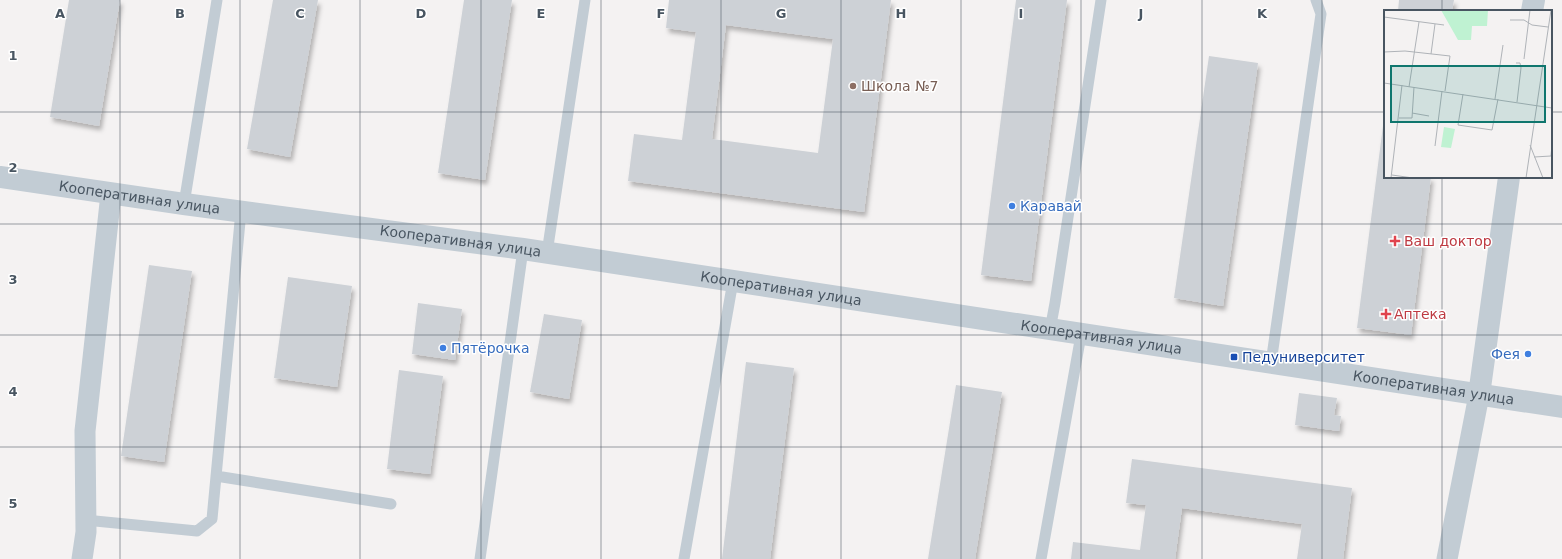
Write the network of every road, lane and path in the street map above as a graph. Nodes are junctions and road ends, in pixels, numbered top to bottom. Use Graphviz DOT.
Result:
graph roads {
  1 [pos="217,0"];
  2 [pos="585,0"];
  3 [pos="1101,0"];
  4 [pos="1316,0"];
  5 [pos="1534,0"];
  6 [pos="1532,10"];
  7 [pos="0,177"];
  8 [pos="1509,178"];
  9 [pos="111,194"];
  10 [pos="184,204"];
  11 [pos="241,211"];
  12 [pos="523,249"];
  13 [pos="547,253"];
  14 [pos="733,282"];
  15 [pos="1050,330"];
  16 [pos="1081,335"];
  17 [pos="1271,363"];
  18 [pos="1479,395"];
  19 [pos="1562,407"];
  20 [pos="216,476"];
  21 [pos="391,504"];
  22 [pos="86,520"];
  23 [pos="82,559"];
  24 [pos="480,559"];
  25 [pos="684,559"];
  26 [pos="1041,559"];
  27 [pos="1446,559"];
  1 -- 10 [label="lane"];
  2 -- 13 [label="lane"];
  3 -- 15 [label="lane"];
  4 -- 17 [label="lane"];
  5 -- 6 [label="street"];
  7 -- 9 [label="street, Кооперативная улица"];
  8 -- 18 [label="street"];
  9 -- 10 [label="street, Кооперативная улица"];
  9 -- 22 [label="street"];
  10 -- 11 [label="street, Кооперативная улица"];
  11 -- 12 [label="street, Кооперативная улица"];
  11 -- 20 [label="lane"];
  12 -- 13 [label="street, Кооперативная улица"];
  12 -- 24 [label="lane"];
  13 -- 14 [label="street, Кооперативная улица"];
  14 -- 15 [label="street, Кооперативная улица"];
  14 -- 25 [label="lane"];
  15 -- 16 [label="street, Кооперативная улица"];
  16 -- 17 [label="street, Кооперативная улица"];
  16 -- 26 [label="lane"];
  17 -- 18 [label="street, Кооперативная улица"];
  18 -- 19 [label="street, Кооперативная улица"];
  18 -- 27 [label="street"];
  20 -- 21 [label="lane"];
  20 -- 22 [label="lane"];
  22 -- 23 [label="street"];
}
